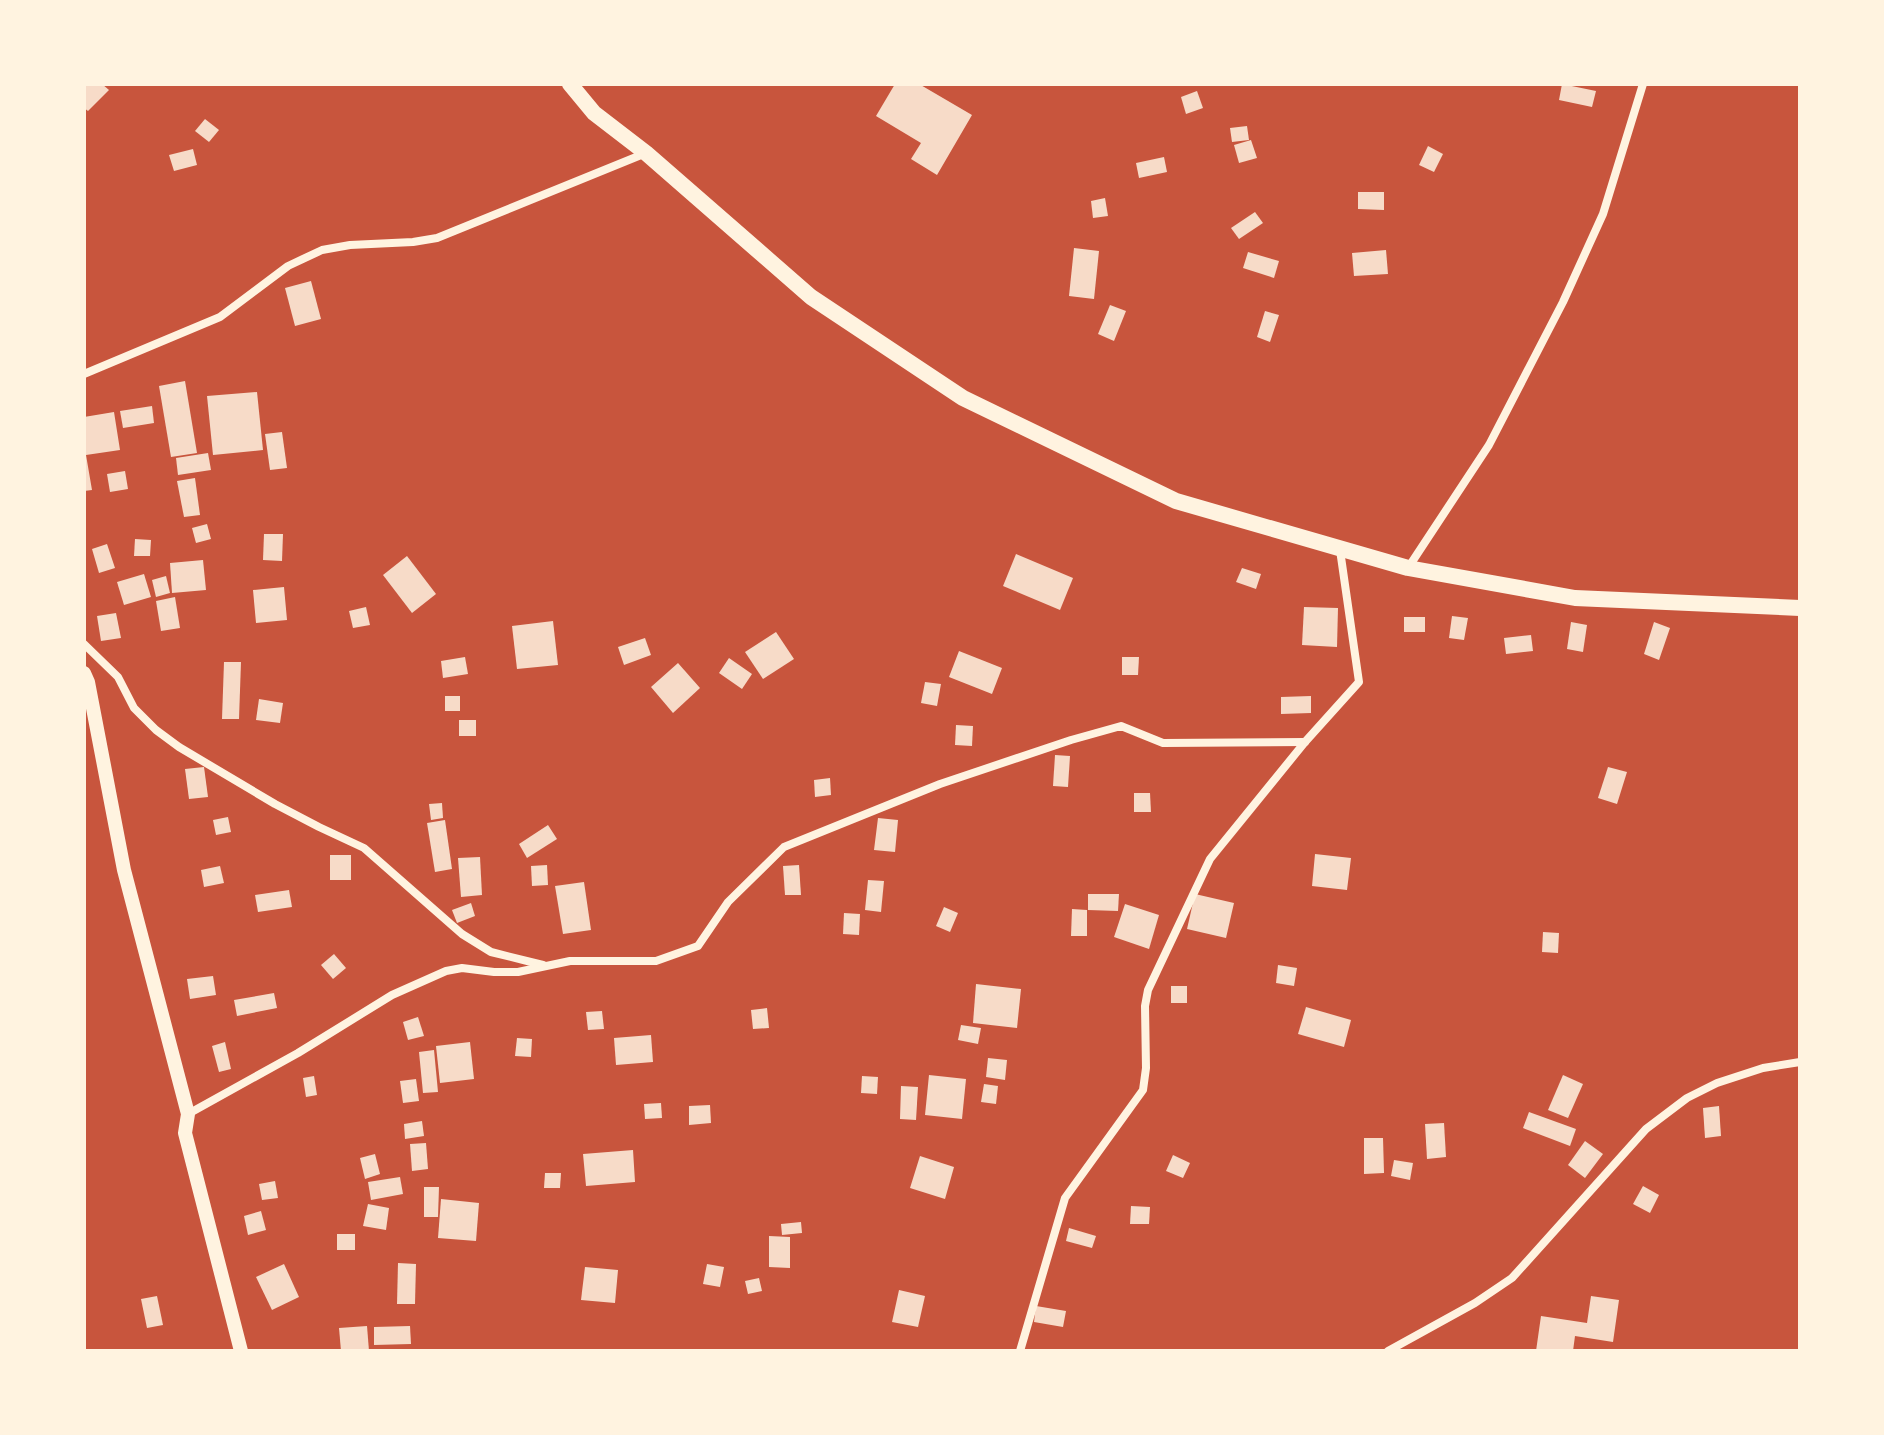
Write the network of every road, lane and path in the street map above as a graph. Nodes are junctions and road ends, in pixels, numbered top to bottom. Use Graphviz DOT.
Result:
graph roads {
  1 [pos="570,84"];
  2 [pos="1643,84"];
  3 [pos="646,153"];
  4 [pos="84,374"];
  5 [pos="1340,550"];
  6 [pos="1408,568"];
  7 [pos="1800,608"];
  8 [pos="84,644"];
  9 [pos="85,678"];
  10 [pos="1305,742"];
  11 [pos="547,966"];
  12 [pos="1800,1062"];
  13 [pos="188,1114"];
  14 [pos="241,1351"];
  15 [pos="1020,1351"];
  16 [pos="1388,1351"];
  1 -- 3 [label="main road"];
  2 -- 6 [label="street"];
  3 -- 4 [label="street"];
  3 -- 5 [label="main road"];
  5 -- 6 [label="main road"];
  5 -- 10 [label="street"];
  6 -- 7 [label="main road"];
  8 -- 11 [label="street"];
  9 -- 13 [label="street"];
  10 -- 11 [label="street"];
  10 -- 15 [label="street"];
  11 -- 13 [label="street"];
  12 -- 16 [label="street"];
  13 -- 14 [label="street"];
}
